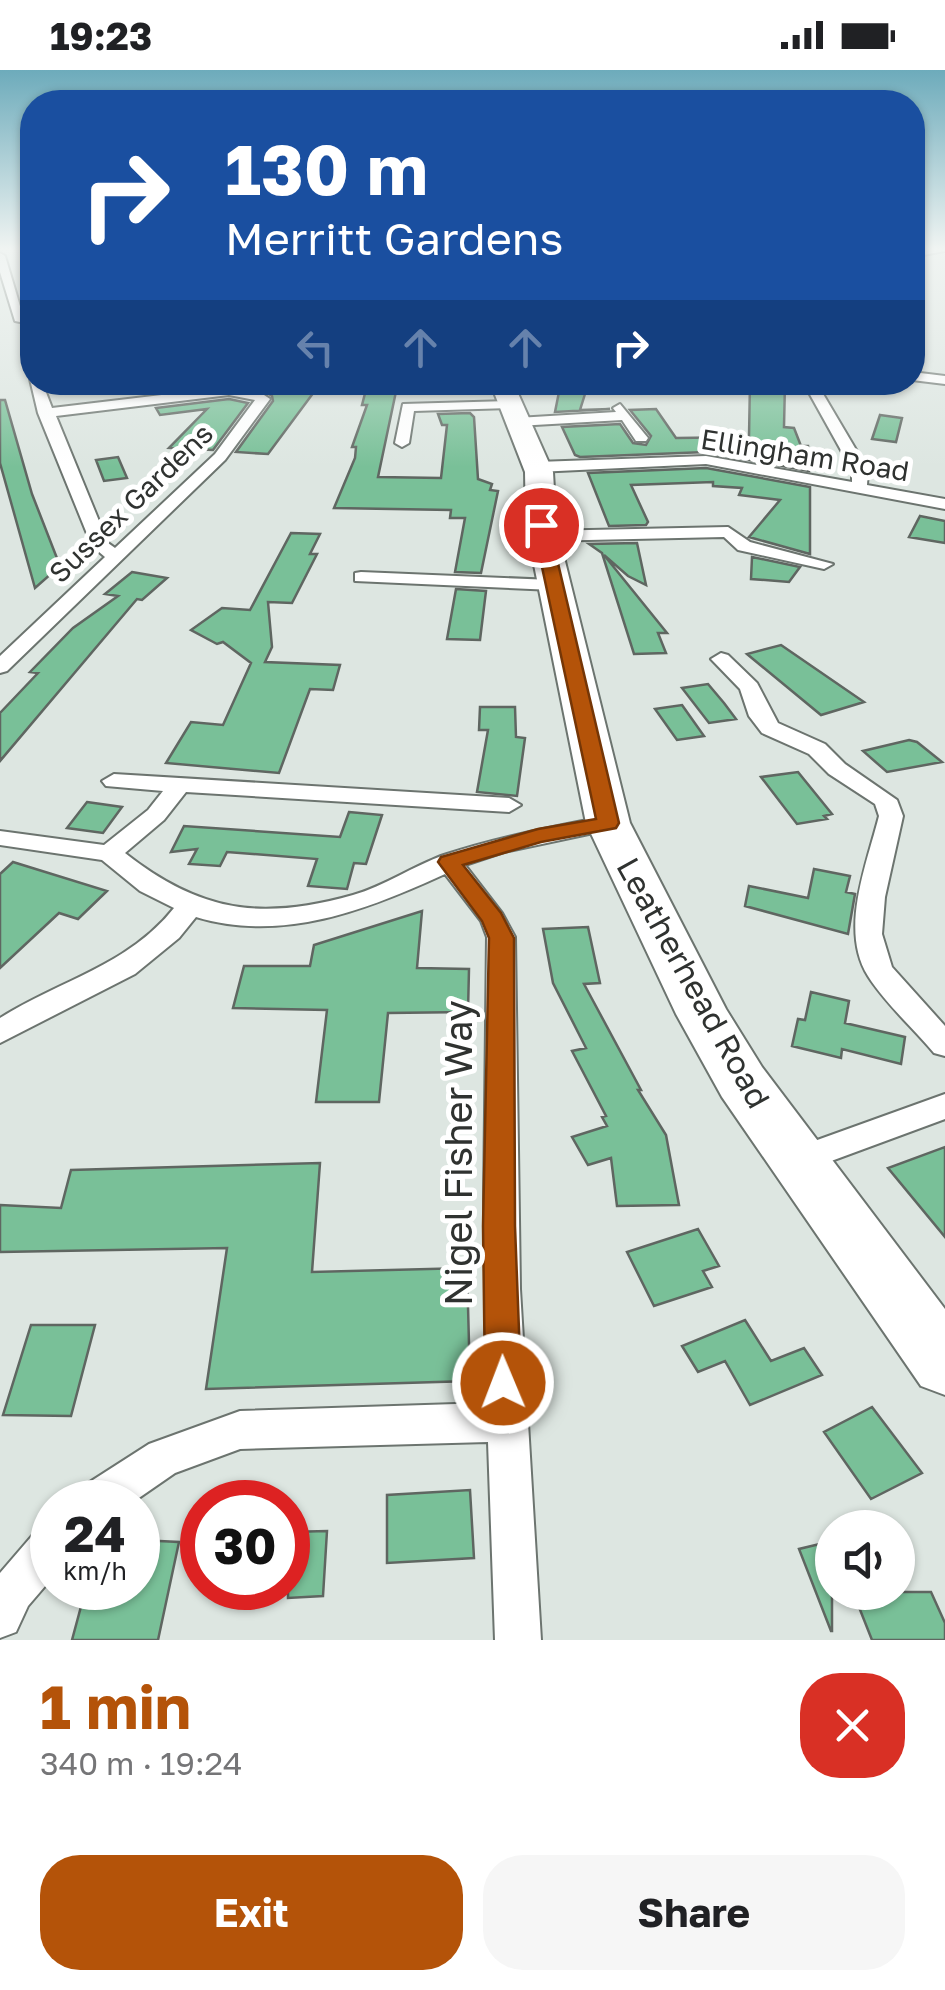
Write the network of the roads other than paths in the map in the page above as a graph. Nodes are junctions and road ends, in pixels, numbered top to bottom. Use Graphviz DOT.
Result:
graph roads {
  1 [pos="39,395"];
  2 [pos="191,395"];
  3 [pos="254,395"];
  4 [pos="817,395"];
  5 [pos="509,403"];
  6 [pos="45,414"];
  7 [pos="641,438"];
  8 [pos="402,443"];
  9 [pos="537,466"];
  10 [pos="859,488"];
  11 [pos="945,504"];
  12 [pos="543,536"];
  13 [pos="116,556"];
  14 [pos="824,564"];
  15 [pos="361,577"];
  16 [pos="553,585"];
  17 [pos="721,659"];
  18 [pos="0,667"];
  19 [pos="163,779"];
  20 [pos="114,781"];
  21 [pos="509,806"];
  22 [pos="608,823"];
  23 [pos="0,838"];
  24 [pos="109,853"];
  25 [pos="449,862"];
  26 [pos="190,906"];
  27 [pos="0,1032"];
  28 [pos="945,1045"];
  29 [pos="945,1106"];
  30 [pos="796,1161"];
  31 [pos="945,1363"];
  32 [pos="504,1422"];
  33 [pos="130,1480"];
  34 [pos="30,1571"];
  35 [pos="0,1616"];
  36 [pos="518,1640"];
  1 -- 6 [label="street"];
  2 -- 6 [label="street, Sussex Gardens"];
  3 -- 13 [label="street, Sussex Gardens"];
  4 -- 10 [label="street"];
  5 -- 7 [label="street"];
  5 -- 8 [label="street"];
  5 -- 9 [label="highway, Leatherhead Road"];
  6 -- 13 [label="street"];
  9 -- 10 [label="street, Ellingham Road"];
  9 -- 12 [label="highway, Leatherhead Road"];
  10 -- 11 [label="street, Ellingham Road"];
  12 -- 14 [label="street"];
  12 -- 16 [label="highway, Leatherhead Road"];
  13 -- 18 [label="street, Sussex Gardens"];
  15 -- 16 [label="street"];
  16 -- 22 [label="highway, Leatherhead Road"];
  17 -- 28 [label="street"];
  19 -- 20 [label="street"];
  19 -- 21 [label="street"];
  19 -- 24 [label="street"];
  22 -- 25 [label="street"];
  22 -- 30 [label="highway, Leatherhead Road"];
  23 -- 24 [label="street"];
  24 -- 26 [label="street"];
  25 -- 26 [label="street"];
  25 -- 32 [label="street, Nigel Fisher Way"];
  26 -- 27 [label="street"];
  29 -- 30 [label="street"];
  30 -- 31 [label="highway, Leatherhead Road"];
  32 -- 33 [label="street"];
  32 -- 36 [label="street, Nigel Fisher Way"];
  34 -- 35 [label="street"];
}
